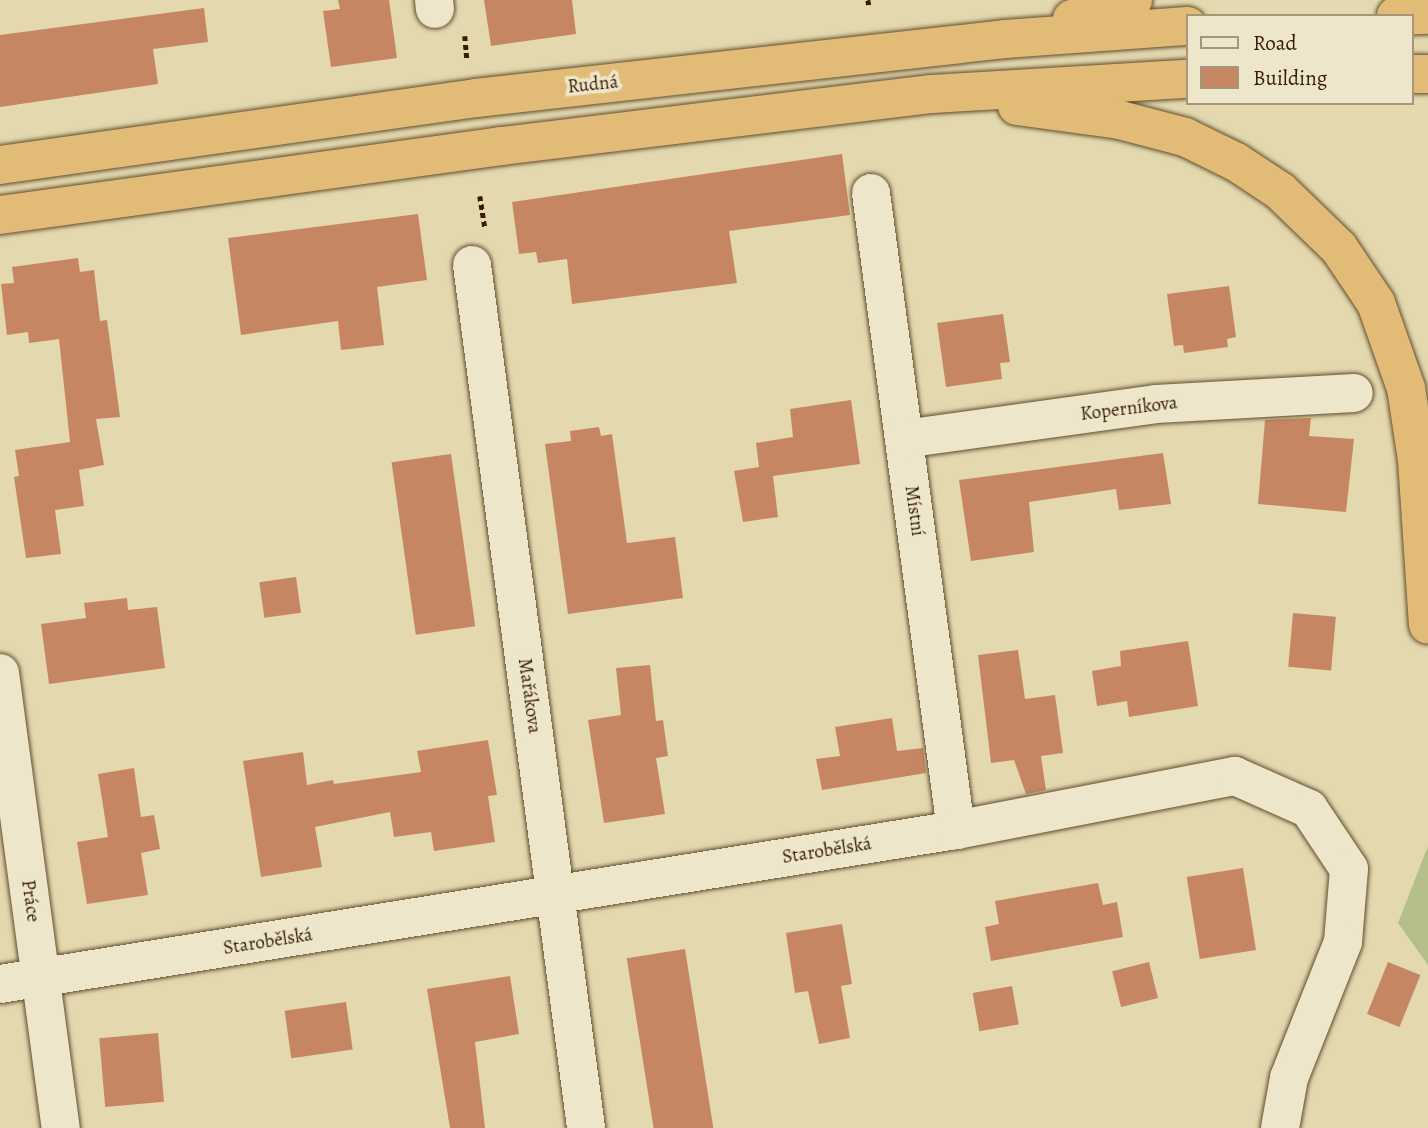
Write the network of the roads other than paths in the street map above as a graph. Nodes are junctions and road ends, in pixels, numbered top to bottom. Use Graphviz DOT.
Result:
graph roads {
  1 [pos="1133,0"];
  2 [pos="1186,26"];
  3 [pos="1005,39"];
  4 [pos="1186,79"];
  5 [pos="932,94"];
  6 [pos="0,165"];
  7 [pos="871,193"];
  8 [pos="0,215"];
  9 [pos="472,265"];
  10 [pos="1354,393"];
  11 [pos="904,439"];
  12 [pos="1428,625"];
  13 [pos="0,673"];
  14 [pos="956,830"];
  15 [pos="556,896"];
  16 [pos="41,978"];
  17 [pos="0,984"];
  18 [pos="61,1128"];
  19 [pos="586,1128"];
  20 [pos="1280,1128"];
  1 -- 3 [label="highway"];
  2 -- 3 [label="highway, Rudná"];
  3 -- 6 [label="highway, Rudná"];
  4 -- 5 [label="highway"];
  5 -- 8 [label="highway"];
  5 -- 12 [label="highway"];
  7 -- 11 [label="street, Místní"];
  9 -- 15 [label="street, Mařákova"];
  10 -- 11 [label="street, Koperníkova"];
  11 -- 14 [label="street, Místní"];
  13 -- 16 [label="street, Práce"];
  14 -- 15 [label="street, Starobělská"];
  14 -- 20 [label="street, Starobělská"];
  15 -- 16 [label="street, Starobělská"];
  15 -- 19 [label="street, Mařákova"];
  16 -- 17 [label="street, Starobělská"];
  16 -- 18 [label="street, Práce"];
}
